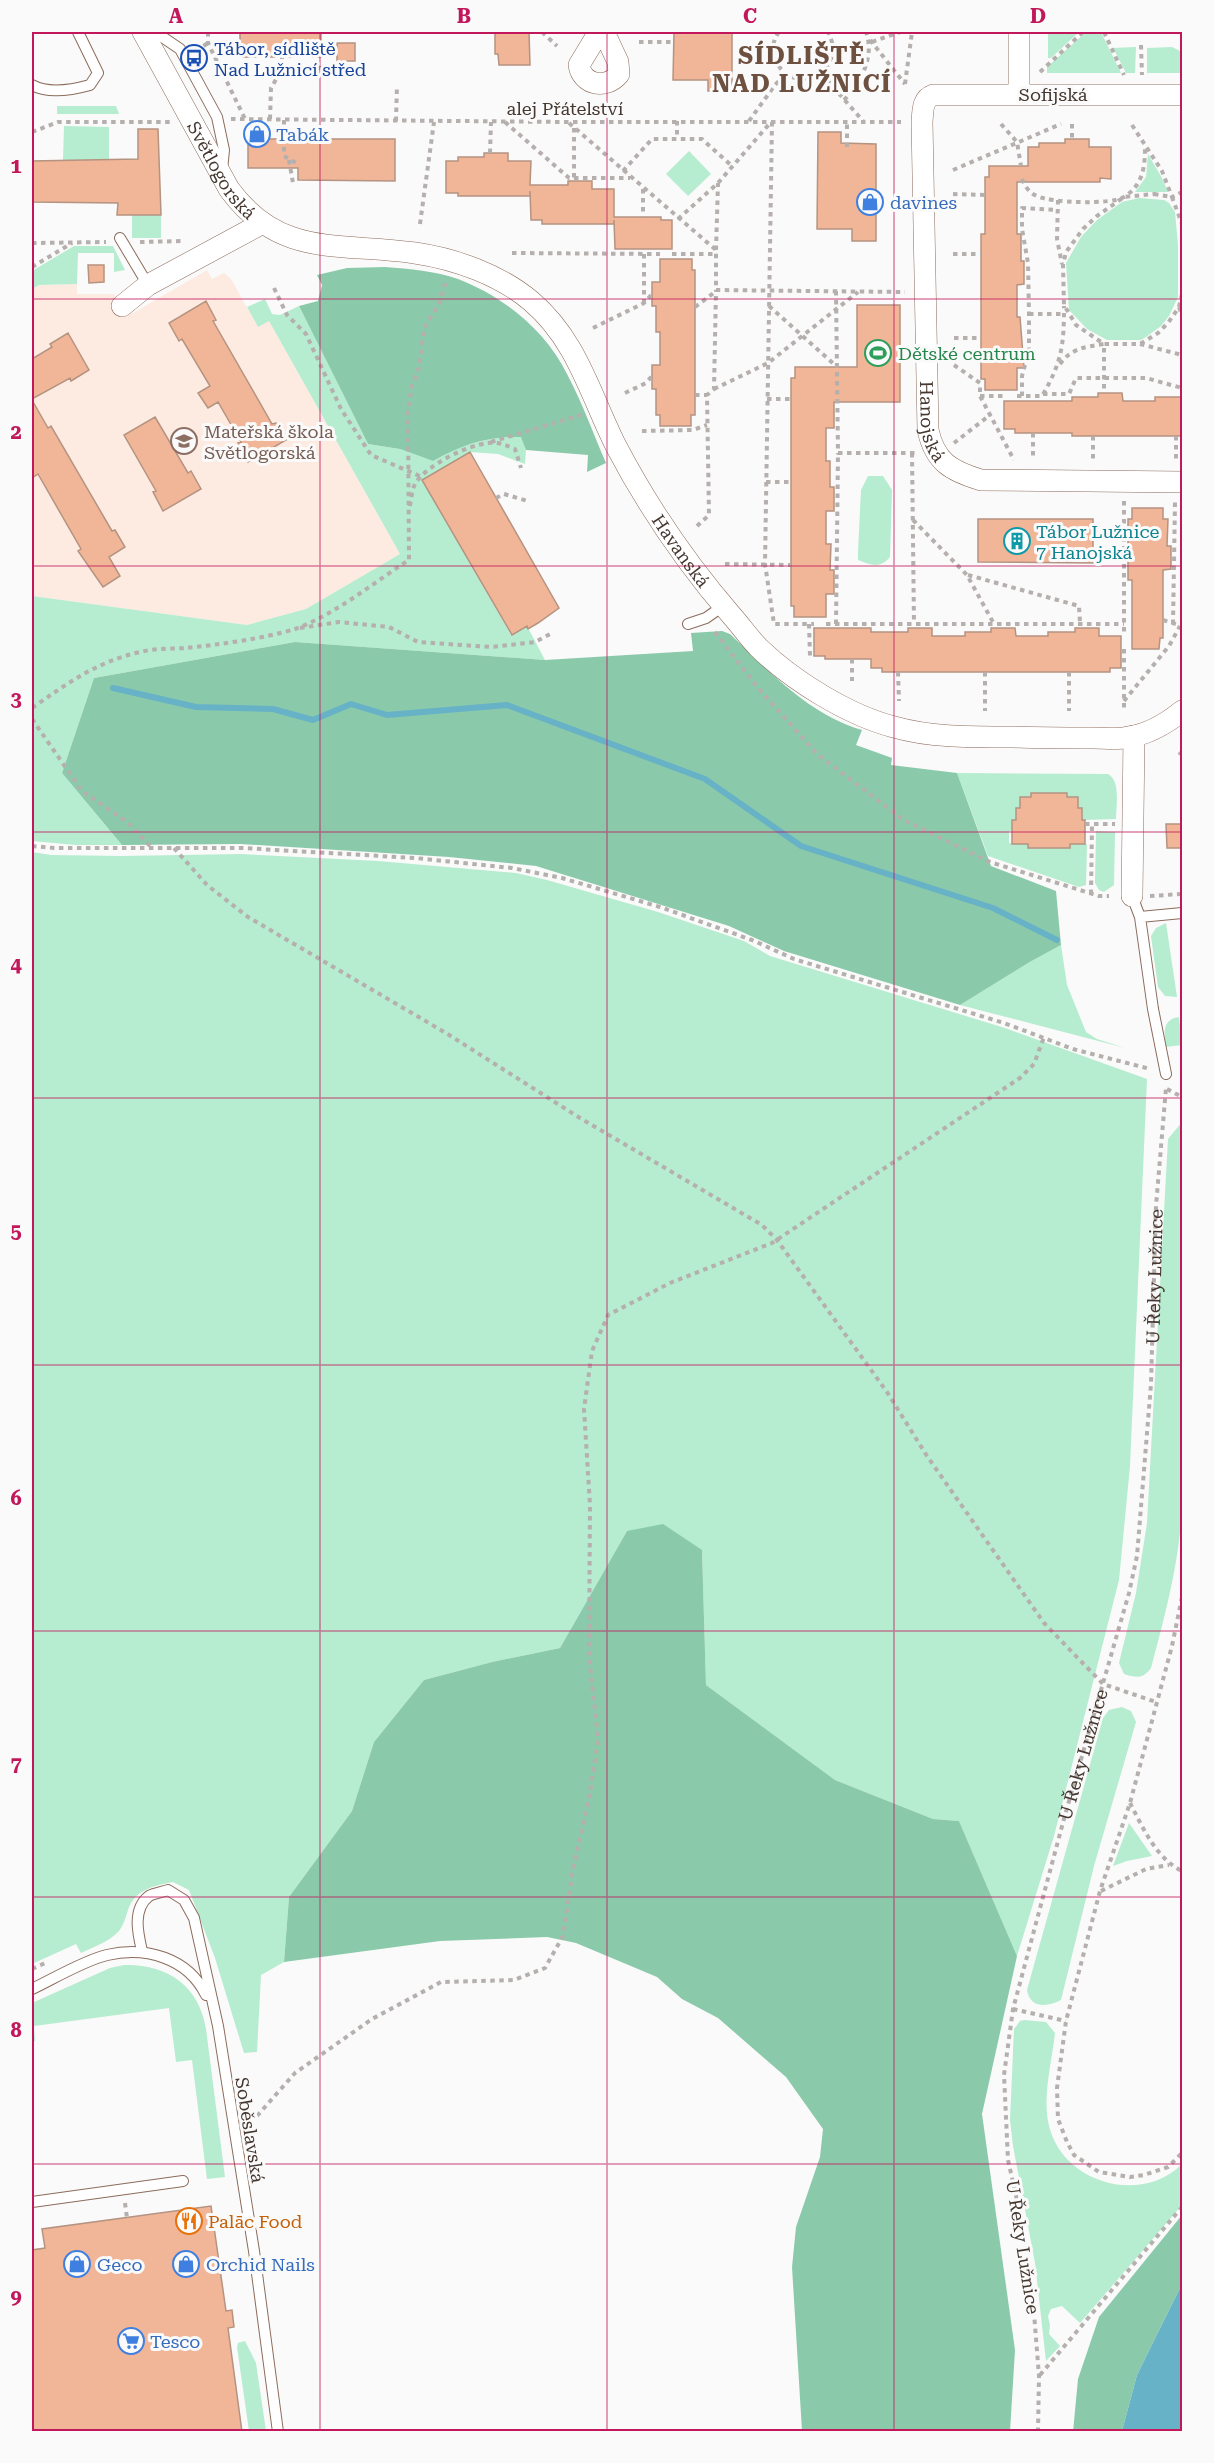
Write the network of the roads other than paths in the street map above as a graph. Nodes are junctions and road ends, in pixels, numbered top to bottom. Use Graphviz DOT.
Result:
graph roads {
  1 [pos="78,32"];
  2 [pos="143,32"];
  3 [pos="155,32"];
  4 [pos="1019,32"];
  5 [pos="32,84"];
  6 [pos="1019,94"];
  7 [pos="1182,95"];
  8 [pos="926,100"];
  9 [pos="221,176"];
  10 [pos="261,224"];
  11 [pos="116,240"];
  12 [pos="148,285"];
  13 [pos="122,306"];
  14 [pos="1178,480"];
  15 [pos="723,606"];
  16 [pos="688,624"];
  17 [pos="1182,711"];
  18 [pos="1134,736"];
  19 [pos="1138,896"];
  20 [pos="1182,913"];
  21 [pos="1140,917"];
  22 [pos="1166,1074"];
  23 [pos="142,1951"];
  24 [pos="32,1989"];
  25 [pos="214,2012"];
  26 [pos="183,2181"];
  27 [pos="32,2202"];
  28 [pos="278,2432"];
  1 -- 5 [label="lane"];
  2 -- 9 [label="street, Světlogorská"];
  3 -- 9 [label="lane"];
  4 -- 6 [label="street"];
  6 -- 7 [label="street, Sofijská"];
  6 -- 8 [label="street, Sofijská"];
  8 -- 14 [label="street, Hanojská"];
  9 -- 10 [label="street, Světlogorská"];
  10 -- 12 [label="street, Světlogorská"];
  10 -- 15 [label="street, Havanská"];
  11 -- 12 [label="lane"];
  12 -- 13 [label="street, Světlogorská"];
  15 -- 16 [label="lane"];
  15 -- 18 [label="street, Havanská"];
  17 -- 18 [label="street, Havanská"];
  18 -- 19 [label="street"];
  19 -- 21 [label="lane"];
  20 -- 21 [label="lane"];
  21 -- 22 [label="lane"];
  23 -- 24 [label="lane"];
  23 -- 25 [label="lane"];
  23 -- 25 [label="lane"];
  25 -- 28 [label="lane, Soběslavská"];
  26 -- 27 [label="lane"];
}
